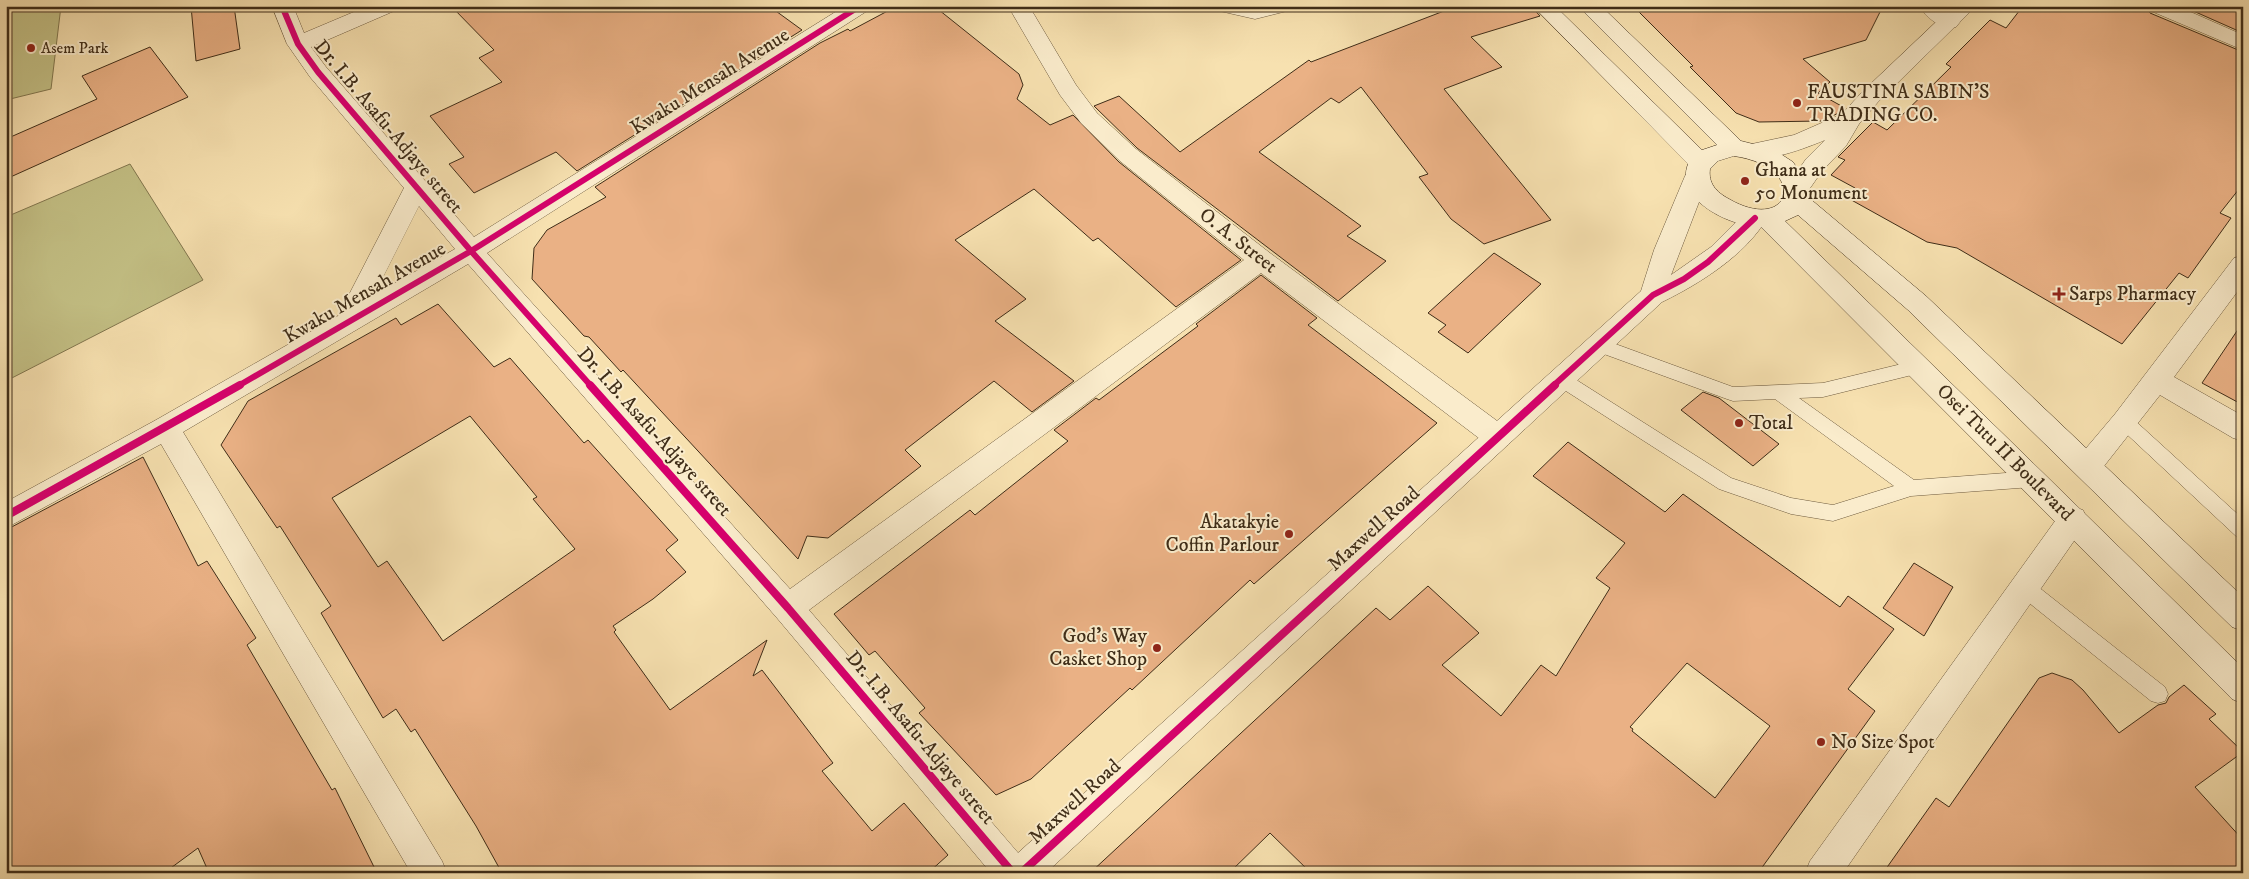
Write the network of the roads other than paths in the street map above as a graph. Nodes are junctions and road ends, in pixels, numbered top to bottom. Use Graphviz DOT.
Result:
graph roads {
  1 [pos="282,6"];
  2 [pos="387,6"];
  3 [pos="860,6"];
  4 [pos="1018,6"];
  5 [pos="1216,6"];
  6 [pos="1290,6"];
  7 [pos="1543,6"];
  8 [pos="1588,6"];
  9 [pos="1928,6"];
  10 [pos="1966,6"];
  11 [pos="2158,6"];
  12 [pos="1949,22"];
  13 [pos="2243,43"];
  14 [pos="298,44"];
  15 [pos="1850,119"];
  16 [pos="1745,150"];
  17 [pos="1698,169"];
  18 [pos="416,187"];
  19 [pos="1797,194"];
  20 [pos="1761,218"];
  21 [pos="471,251"];
  22 [pos="1261,260"];
  23 [pos="2243,265"];
  24 [pos="1653,296"];
  25 [pos="347,323"];
  26 [pos="1599,345"];
  27 [pos="1918,367"];
  28 [pos="1561,380"];
  29 [pos="2157,380"];
  30 [pos="1778,392"];
  31 [pos="2125,422"];
  32 [pos="166,428"];
  33 [pos="2243,430"];
  34 [pos="1498,437"];
  35 [pos="2087,467"];
  36 [pos="2032,479"];
  37 [pos="1911,488"];
  38 [pos="6,516"];
  39 [pos="2073,519"];
  40 [pos="2243,531"];
  41 [pos="2025,588"];
  42 [pos="788,608"];
  43 [pos="2243,617"];
  44 [pos="2243,689"];
  45 [pos="2158,694"];
  46 [pos="430,873"];
  47 [pos="1013,873"];
  48 [pos="1021,873"];
  49 [pos="1822,873"];
  1 -- 14 [label="street, Dr. I.B. Asafu-Adjaye street"];
  2 -- 14 [label="street"];
  3 -- 21 [label="street, Kwaku Mensah Avenue"];
  4 -- 22 [label="street, O. A. Street"];
  5 -- 6 [label="lane"];
  7 -- 17 [label="street"];
  8 -- 16 [label="street"];
  9 -- 12 [label="street"];
  10 -- 12 [label="street"];
  11 -- 13 [label="street"];
  12 -- 15 [label="street"];
  14 -- 18 [label="street, Dr. I.B. Asafu-Adjaye street"];
  15 -- 16 [label="street"];
  15 -- 19 [label="street"];
  16 -- 17 [label="street"];
  16 -- 19 [label="street"];
  17 -- 20 [label="street"];
  17 -- 24 [label="street"];
  18 -- 21 [label="street, Dr. I.B. Asafu-Adjaye street"];
  18 -- 25 [label="street"];
  19 -- 20 [label="street"];
  19 -- 35 [label="street"];
  20 -- 24 [label="street, Maxwell Road"];
  20 -- 27 [label="street, Osei Tutu II Boulevard"];
  21 -- 25 [label="street, Kwaku Mensah Avenue"];
  21 -- 42 [label="street, Dr. I.B. Asafu-Adjaye street"];
  22 -- 34 [label="street, O. A. Street"];
  22 -- 42 [label="street"];
  23 -- 29 [label="street"];
  24 -- 26 [label="street, Maxwell Road"];
  25 -- 32 [label="street, Kwaku Mensah Avenue"];
  26 -- 28 [label="street, Maxwell Road"];
  26 -- 30 [label="lane"];
  27 -- 30 [label="lane"];
  27 -- 36 [label="street, Osei Tutu II Boulevard"];
  28 -- 34 [label="street, Maxwell Road"];
  28 -- 37 [label="lane"];
  29 -- 31 [label="street"];
  29 -- 33 [label="street"];
  30 -- 37 [label="lane"];
  31 -- 35 [label="street"];
  31 -- 40 [label="lane"];
  32 -- 38 [label="street, Kwaku Mensah Avenue"];
  32 -- 46 [label="street"];
  34 -- 48 [label="street, Maxwell Road"];
  35 -- 43 [label="street"];
  36 -- 37 [label="lane"];
  36 -- 39 [label="street, Osei Tutu II Boulevard"];
  39 -- 41 [label="street"];
  39 -- 44 [label="street, Osei Tutu II Boulevard"];
  41 -- 45 [label="lane"];
  41 -- 49 [label="street"];
  42 -- 47 [label="street, Dr. I.B. Asafu-Adjaye street"];
}
